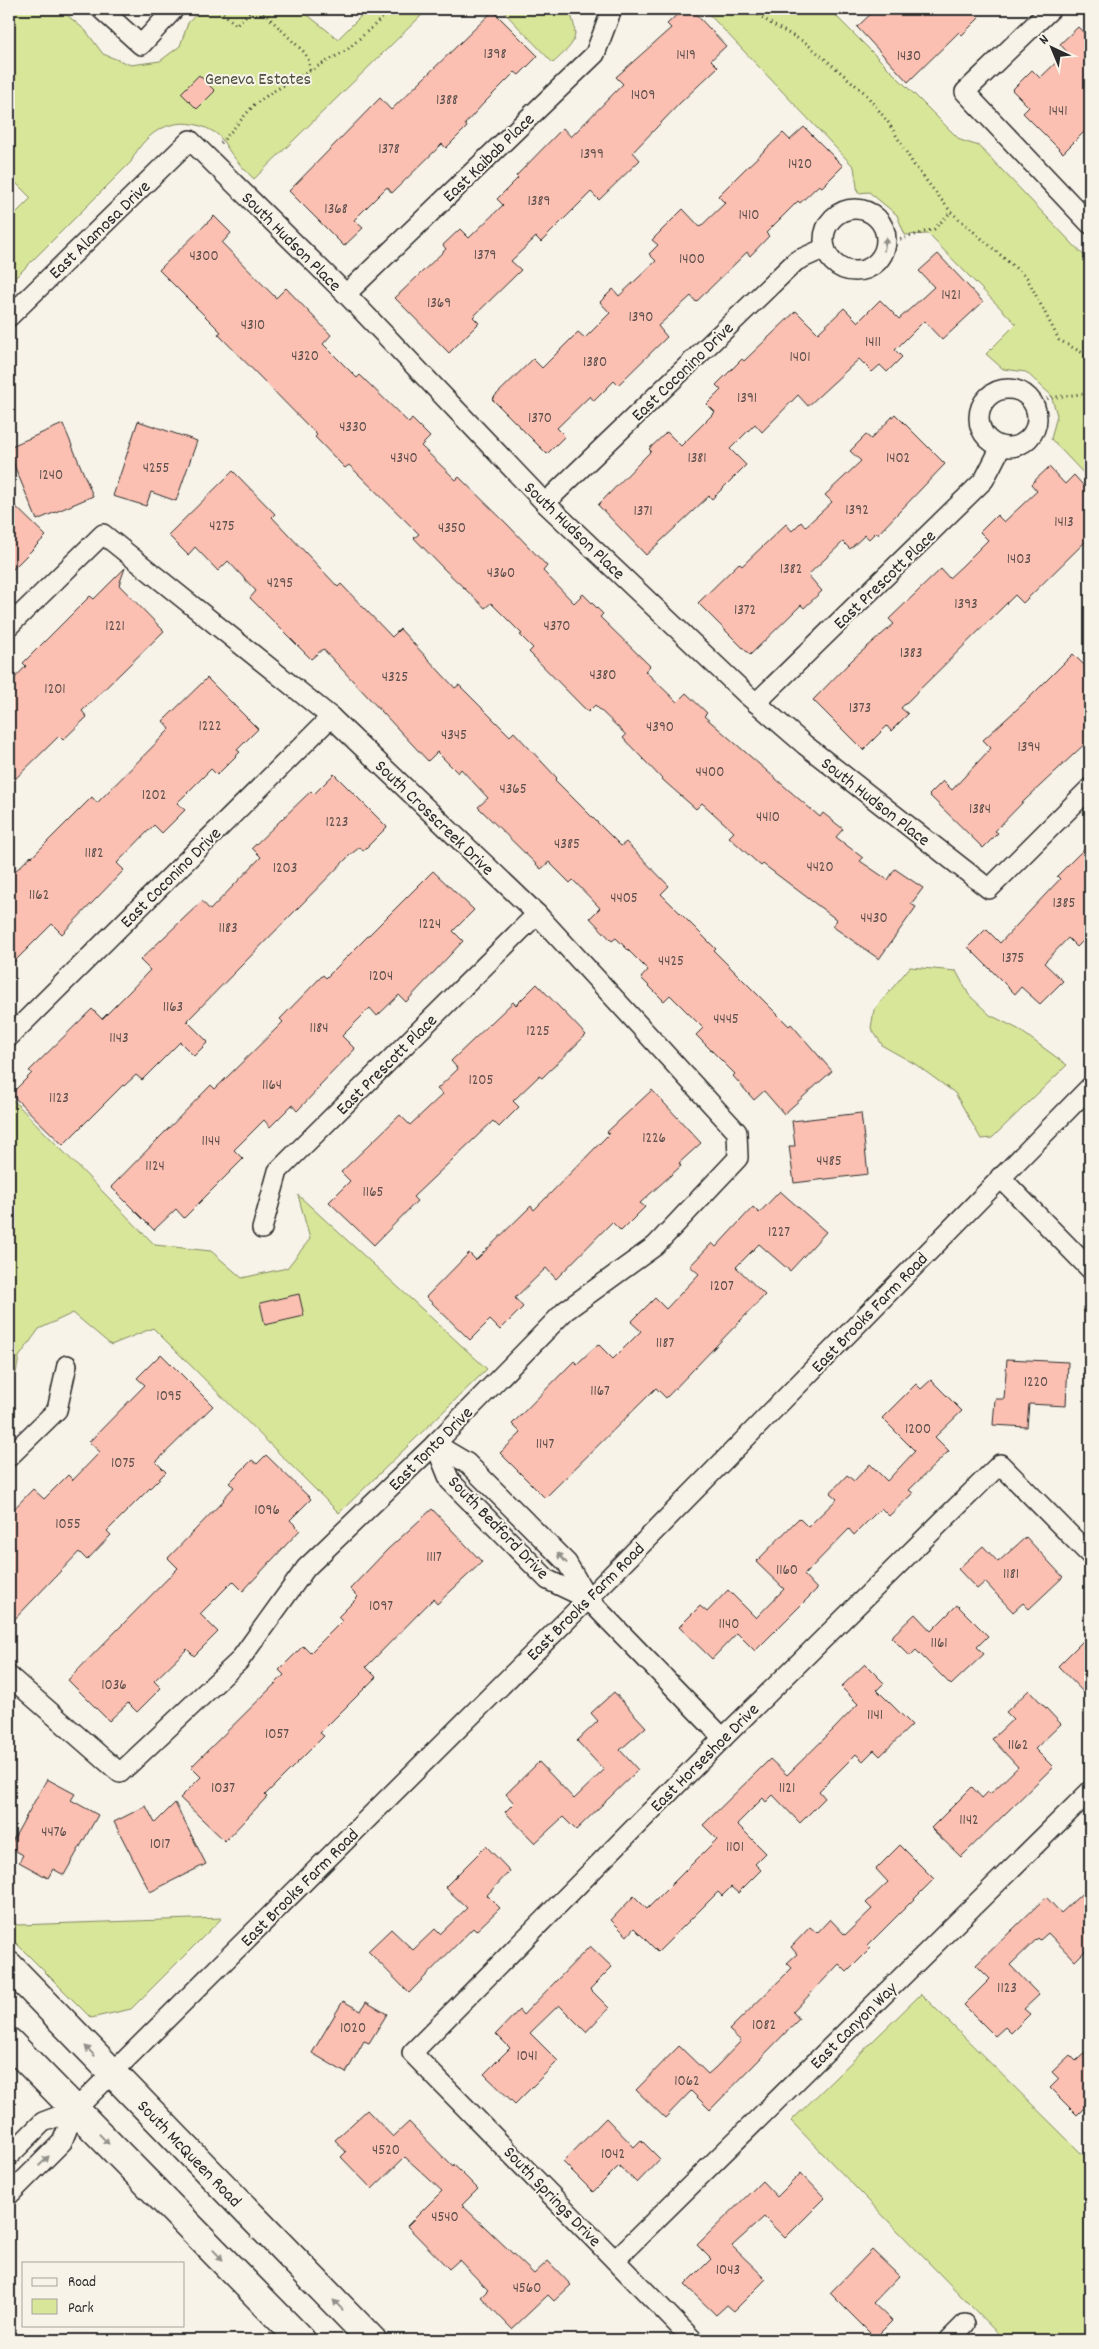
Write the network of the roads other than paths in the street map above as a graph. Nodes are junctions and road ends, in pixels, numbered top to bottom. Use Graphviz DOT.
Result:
graph roads {
  1 [pos="101,9"];
  2 [pos="174,9"];
  3 [pos="612,9"];
  4 [pos="1051,9"];
  5 [pos="190,140"];
  6 [pos="1090,224"];
  7 [pos="825,248"];
  8 [pos="346,294"];
  9 [pos="9,317"];
  10 [pos="1001,447"];
  11 [pos="545,503"];
  12 [pos="9,626"];
  13 [pos="756,703"];
  14 [pos="331,717"];
  15 [pos="1090,788"];
  16 [pos="537,914"];
  17 [pos="9,1037"];
  18 [pos="1090,1087"];
  19 [pos="737,1132"];
  20 [pos="1000,1176"];
  21 [pos="262,1229"];
  22 [pos="1090,1269"];
  23 [pos="67,1365"];
  24 [pos="435,1444"];
  25 [pos="9,1457"];
  26 [pos="1090,1555"];
  27 [pos="588,1599"];
  28 [pos="9,1676"];
  29 [pos="723,1738"];
  30 [pos="1090,1791"];
  31 [pos="9,1966"];
  32 [pos="9,2042"];
  33 [pos="412,2053"];
  34 [pos="112,2073"];
  35 [pos="75,2110"];
  36 [pos="9,2156"];
  37 [pos="9,2195"];
  38 [pos="615,2260"];
  39 [pos="965,2324"];
  40 [pos="301,2340"];
  41 [pos="372,2340"];
  42 [pos="693,2340"];
  43 [pos="949,2340"];
  1 -- 2 [label="street"];
  3 -- 8 [label="street, East Kaibab Place"];
  4 -- 6 [label="street"];
  5 -- 8 [label="street, South Hudson Place"];
  5 -- 9 [label="street, East Alamosa Drive"];
  7 -- 7 [label="street, one-way"];
  7 -- 11 [label="street, East Coconino Drive"];
  8 -- 11 [label="street, South Hudson Place"];
  10 -- 10 [label="street"];
  10 -- 13 [label="street, East Prescott Place"];
  11 -- 13 [label="street, South Hudson Place"];
  12 -- 14 [label="street, South Crosscreek Drive"];
  13 -- 15 [label="street, South Hudson Place"];
  14 -- 16 [label="street, South Crosscreek Drive"];
  14 -- 17 [label="street, East Coconino Drive"];
  16 -- 19 [label="street, South Crosscreek Drive"];
  16 -- 21 [label="street, East Prescott Place"];
  18 -- 20 [label="street, East Brooks Farm Road"];
  19 -- 24 [label="street, East Tonto Drive"];
  20 -- 22 [label="street"];
  20 -- 27 [label="street, East Brooks Farm Road"];
  23 -- 25 [label="street"];
  27 -- 24 [label="street, South Bedford Drive, one-way"];
  24 -- 27 [label="street, South Bedford Drive"];
  24 -- 28 [label="street, East Tonto Drive"];
  26 -- 29 [label="street, East Horseshoe Drive"];
  27 -- 29 [label="street, South Bedford Drive"];
  27 -- 34 [label="street, East Brooks Farm Road"];
  29 -- 33 [label="street, East Horseshoe Drive"];
  30 -- 38 [label="street, East Canyon Way"];
  34 -- 31 [label="main road, South McQueen Road, one-way"];
  32 -- 35 [label="main road"];
  33 -- 38 [label="street, South Springs Drive"];
  34 -- 35 [label="street, East Brooks Farm Road"];
  41 -- 34 [label="main road, South McQueen Road, one-way"];
  35 -- 36 [label="street, East Brooks Farm Road"];
  37 -- 35 [label="street, East Brooks Farm Road, one-way"];
  35 -- 40 [label="main road, one-way"];
  38 -- 42 [label="street, South Springs Drive"];
  39 -- 43 [label="street"];
}
